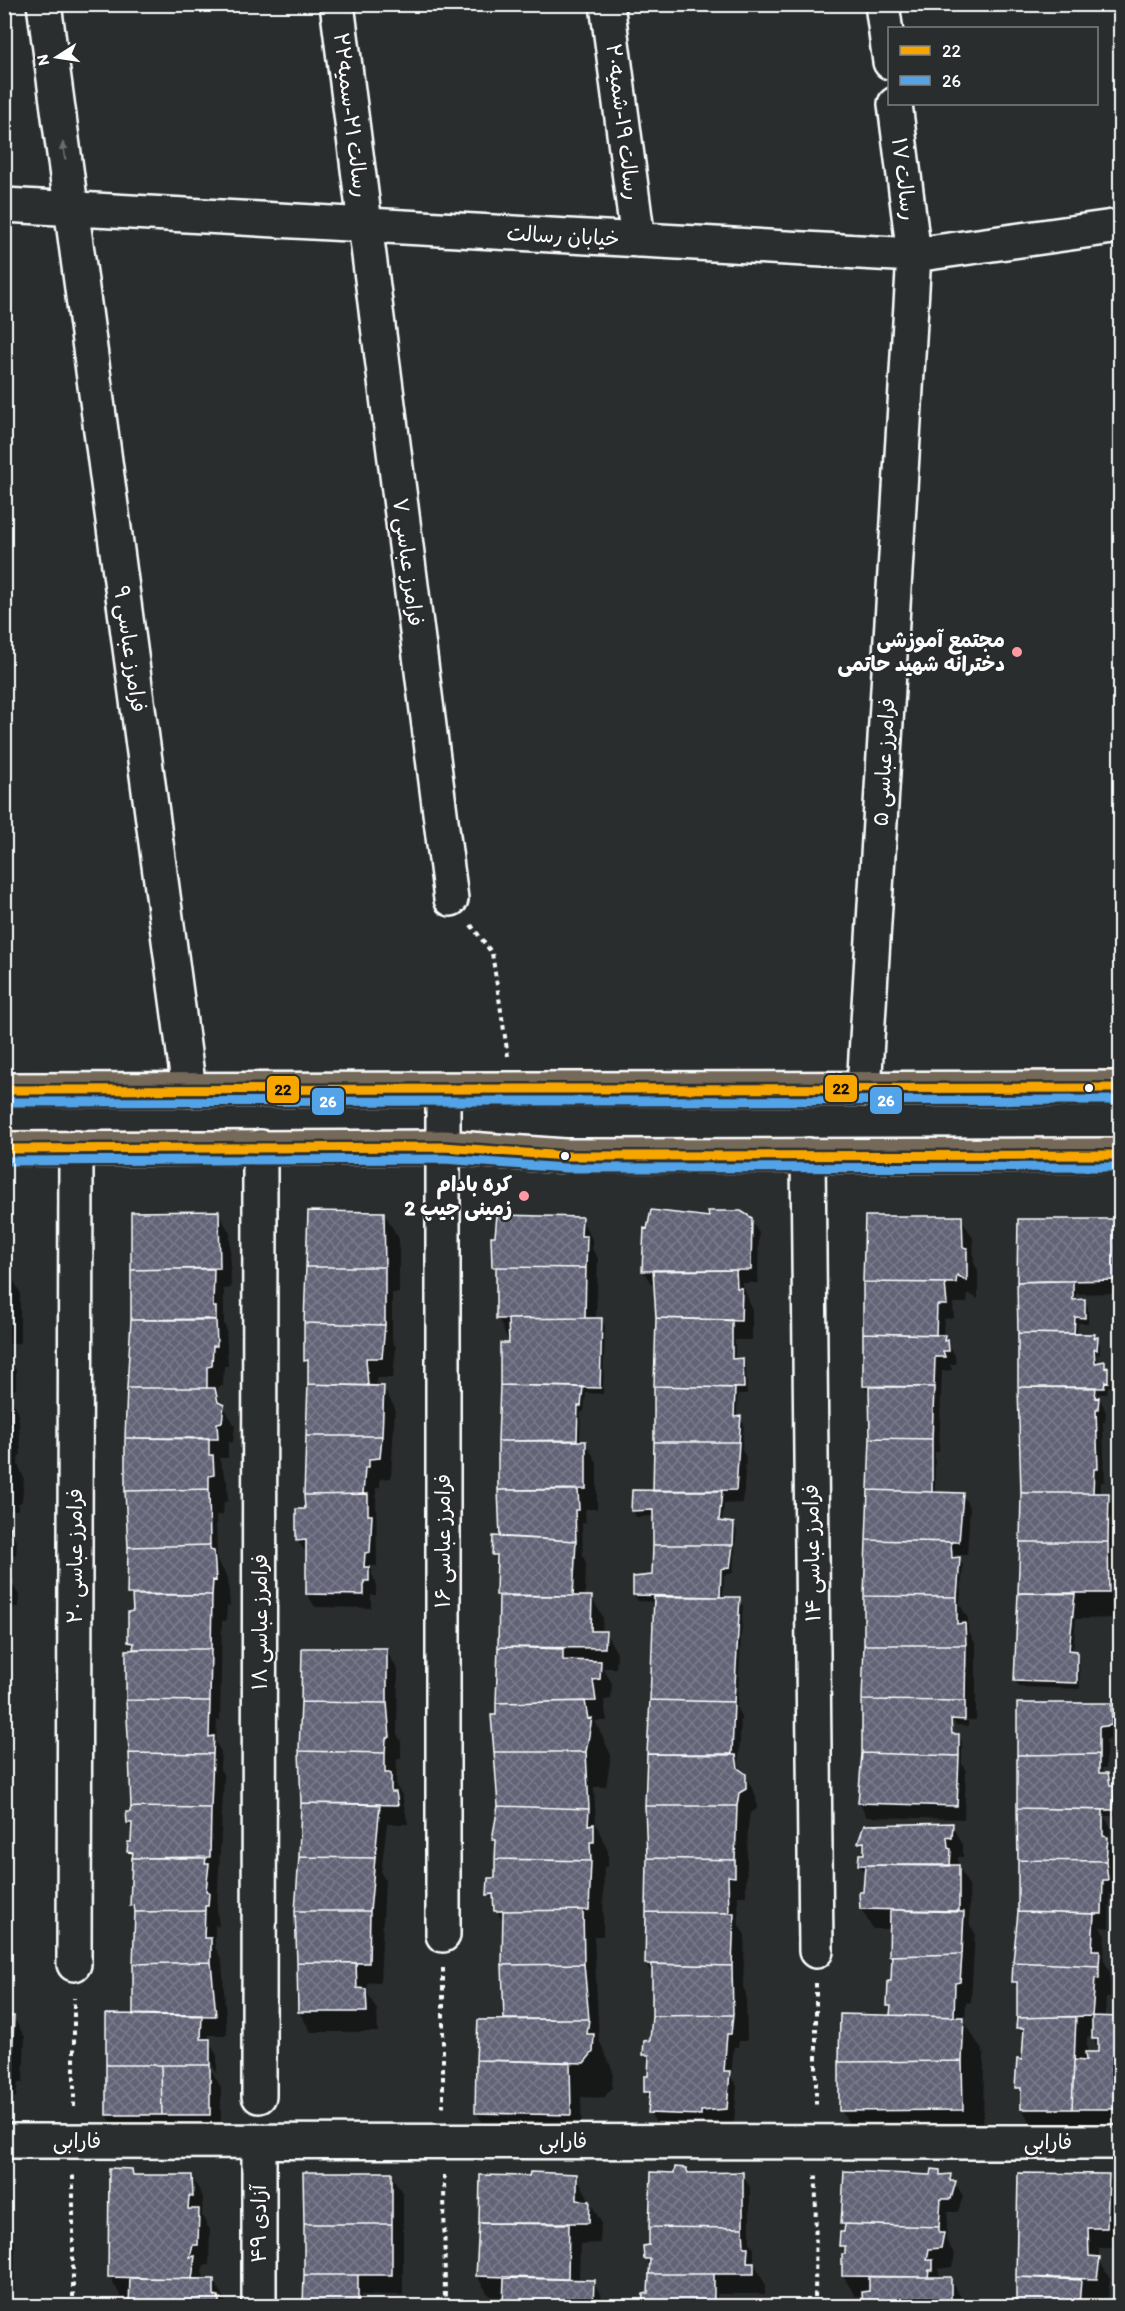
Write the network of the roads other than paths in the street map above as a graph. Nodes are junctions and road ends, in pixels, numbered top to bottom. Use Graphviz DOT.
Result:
graph roads {
  1 [pos="44,4"];
  2 [pos="337,4"];
  3 [pos="607,4"];
  4 [pos="882,4"];
  5 [pos="888,48"];
  6 [pos="895,105"];
  7 [pos="4,205"];
  8 [pos="71,209"];
  9 [pos="365,225"];
  10 [pos="1120,226"];
  11 [pos="638,240"];
  12 [pos="914,255"];
  13 [pos="451,899"];
  14 [pos="1120,1088"];
  15 [pos="864,1089"];
  16 [pos="4,1090"];
  17 [pos="189,1090"];
  18 [pos="443,1090"];
  19 [pos="260,1147"];
  20 [pos="444,1147"];
  21 [pos="75,1148"];
  22 [pos="4,1149"];
  23 [pos="808,1155"];
  24 [pos="1120,1155"];
  25 [pos="442,1935"];
  26 [pos="816,1951"];
  27 [pos="74,1964"];
  28 [pos="259,2096"];
  29 [pos="4,2141"];
  30 [pos="260,2142"];
  31 [pos="1120,2142"];
  32 [pos="259,2307"];
  8 -- 1 [label="street, فرامرز عباسی ۹, one-way"];
  2 -- 9 [label="street, رسالت ۲۱-سمیه۲۲"];
  3 -- 11 [label="street, رسالت ۱۹-شمیه۲۰"];
  4 -- 5 [label="street"];
  6 -- 12 [label="street, رسالت ۱۷"];
  7 -- 8 [label="street, خیابان رسالت"];
  8 -- 9 [label="street, خیابان رسالت"];
  8 -- 17 [label="street, فرامرز عباسی ۹"];
  9 -- 11 [label="street, خیابان رسالت"];
  9 -- 13 [label="street, فرامرز عباسی ۷"];
  10 -- 12 [label="street, خیابان رسالت"];
  11 -- 12 [label="street, خیابان رسالت"];
  12 -- 15 [label="street, فرامرز عباسی ۵"];
  14 -- 15 [label="main road"];
  15 -- 18 [label="main road"];
  16 -- 17 [label="main road"];
  17 -- 18 [label="main road"];
  18 -- 20 [label="street, فرامرز عباسی ۱۶"];
  19 -- 20 [label="main road"];
  19 -- 21 [label="main road"];
  19 -- 28 [label="street, فرامرز عباسی ۱۸"];
  20 -- 23 [label="main road"];
  20 -- 25 [label="street, فرامرز عباسی ۱۶"];
  21 -- 22 [label="main road"];
  21 -- 27 [label="street, فرامرز عباسی ۲۰"];
  23 -- 24 [label="main road"];
  23 -- 26 [label="street, فرامرز عباسی ۱۴"];
  29 -- 30 [label="street, فارابی"];
  30 -- 31 [label="street, فارابی"];
  30 -- 32 [label="street, ۴۹ آزادی"];
}
